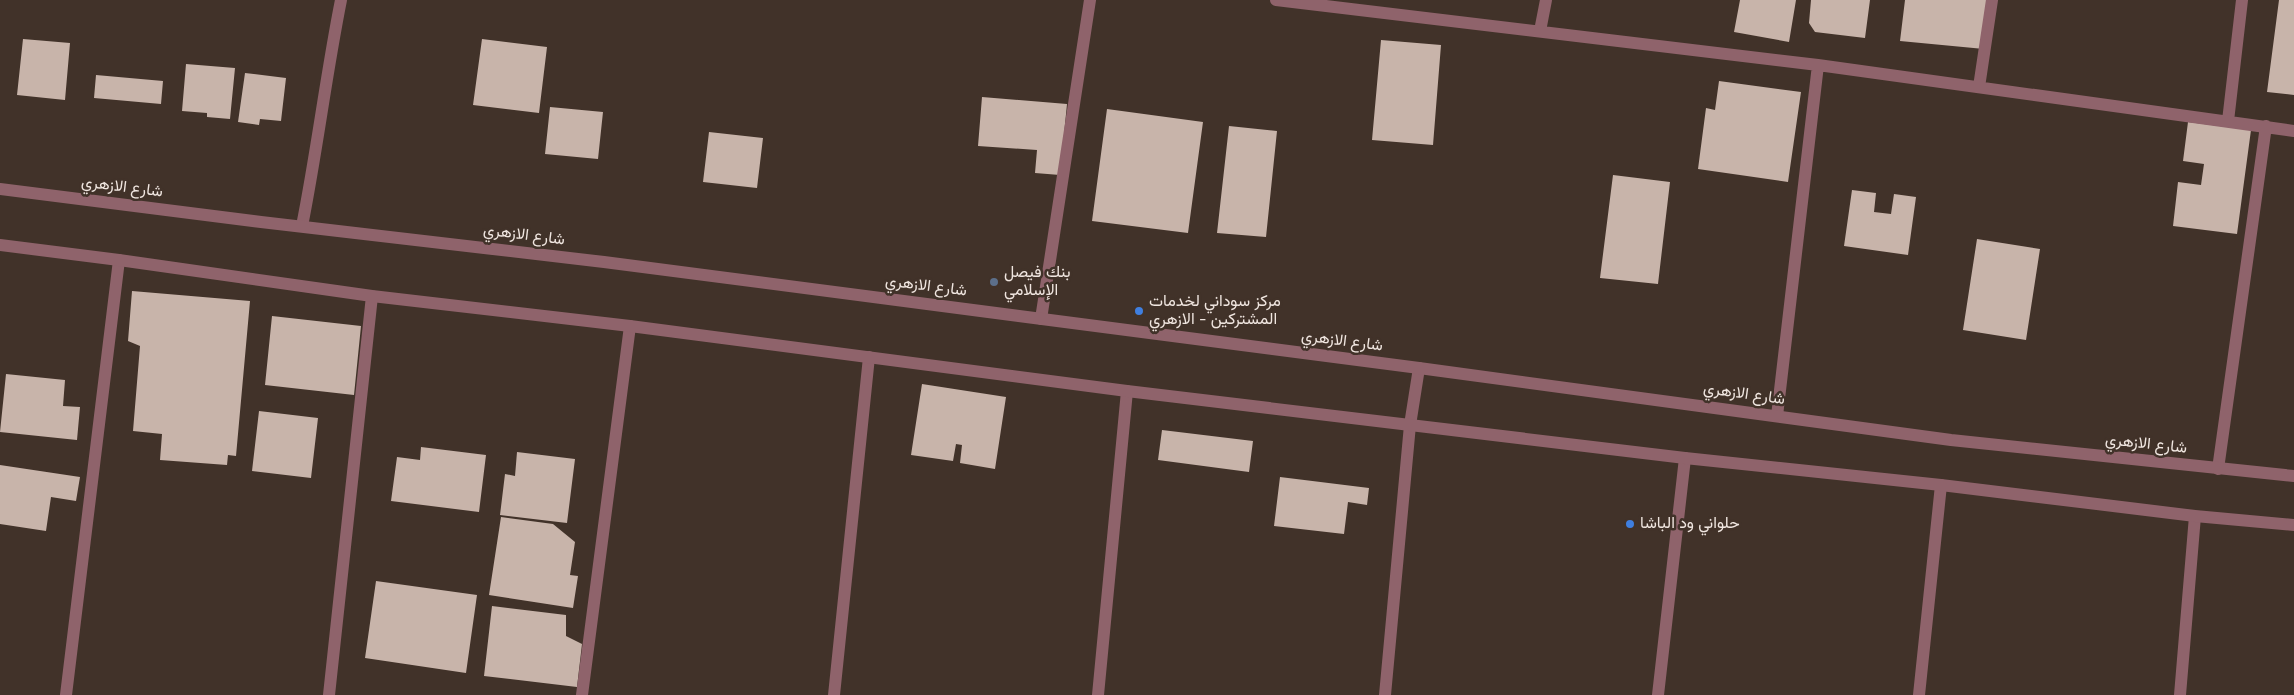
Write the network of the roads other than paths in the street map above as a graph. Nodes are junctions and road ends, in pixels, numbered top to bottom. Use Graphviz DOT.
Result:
graph roads {
  1 [pos="341,0"];
  2 [pos="1090,0"];
  3 [pos="1276,0"];
  4 [pos="1546,0"];
  5 [pos="1992,0"];
  6 [pos="2242,0"];
  7 [pos="1540,31"];
  8 [pos="1818,65"];
  9 [pos="1979,87"];
  10 [pos="2228,120"];
  11 [pos="2266,126"];
  12 [pos="2294,131"];
  13 [pos="0,189"];
  14 [pos="302,226"];
  15 [pos="0,245"];
  16 [pos="119,260"];
  17 [pos="372,296"];
  18 [pos="1040,319"];
  19 [pos="630,326"];
  20 [pos="870,357"];
  21 [pos="1419,368"];
  22 [pos="1127,391"];
  23 [pos="1777,416"];
  24 [pos="1410,425"];
  25 [pos="1685,458"];
  26 [pos="2218,469"];
  27 [pos="2294,476"];
  28 [pos="1941,485"];
  29 [pos="2195,516"];
  30 [pos="2294,525"];
  31 [pos="66,695"];
  32 [pos="329,695"];
  33 [pos="582,695"];
  34 [pos="834,695"];
  35 [pos="1098,695"];
  36 [pos="1385,695"];
  37 [pos="1658,695"];
  38 [pos="1919,695"];
  39 [pos="2180,695"];
  1 -- 14 [label="street"];
  2 -- 18 [label="street"];
  3 -- 7 [label="street"];
  4 -- 7 [label="street"];
  5 -- 9 [label="street"];
  6 -- 10 [label="street"];
  7 -- 8 [label="street"];
  8 -- 9 [label="street"];
  8 -- 23 [label="street"];
  9 -- 10 [label="street"];
  10 -- 11 [label="street"];
  11 -- 12 [label="street"];
  11 -- 26 [label="street"];
  13 -- 14 [label="street, شارع الازهري"];
  14 -- 18 [label="street, شارع الازهري"];
  15 -- 16 [label="street"];
  16 -- 17 [label="street"];
  16 -- 31 [label="street"];
  17 -- 19 [label="street"];
  17 -- 32 [label="street"];
  18 -- 21 [label="street, شارع الازهري"];
  19 -- 20 [label="street"];
  19 -- 33 [label="street"];
  20 -- 22 [label="street"];
  20 -- 34 [label="street"];
  21 -- 23 [label="street, شارع الازهري"];
  21 -- 24 [label="street"];
  22 -- 24 [label="street"];
  22 -- 35 [label="street"];
  23 -- 26 [label="street, شارع الازهري"];
  24 -- 25 [label="street"];
  24 -- 36 [label="street"];
  25 -- 28 [label="street"];
  25 -- 37 [label="street"];
  26 -- 27 [label="street, شارع الازهري"];
  28 -- 29 [label="street"];
  28 -- 38 [label="street"];
  29 -- 30 [label="street"];
  29 -- 39 [label="street"];
}
